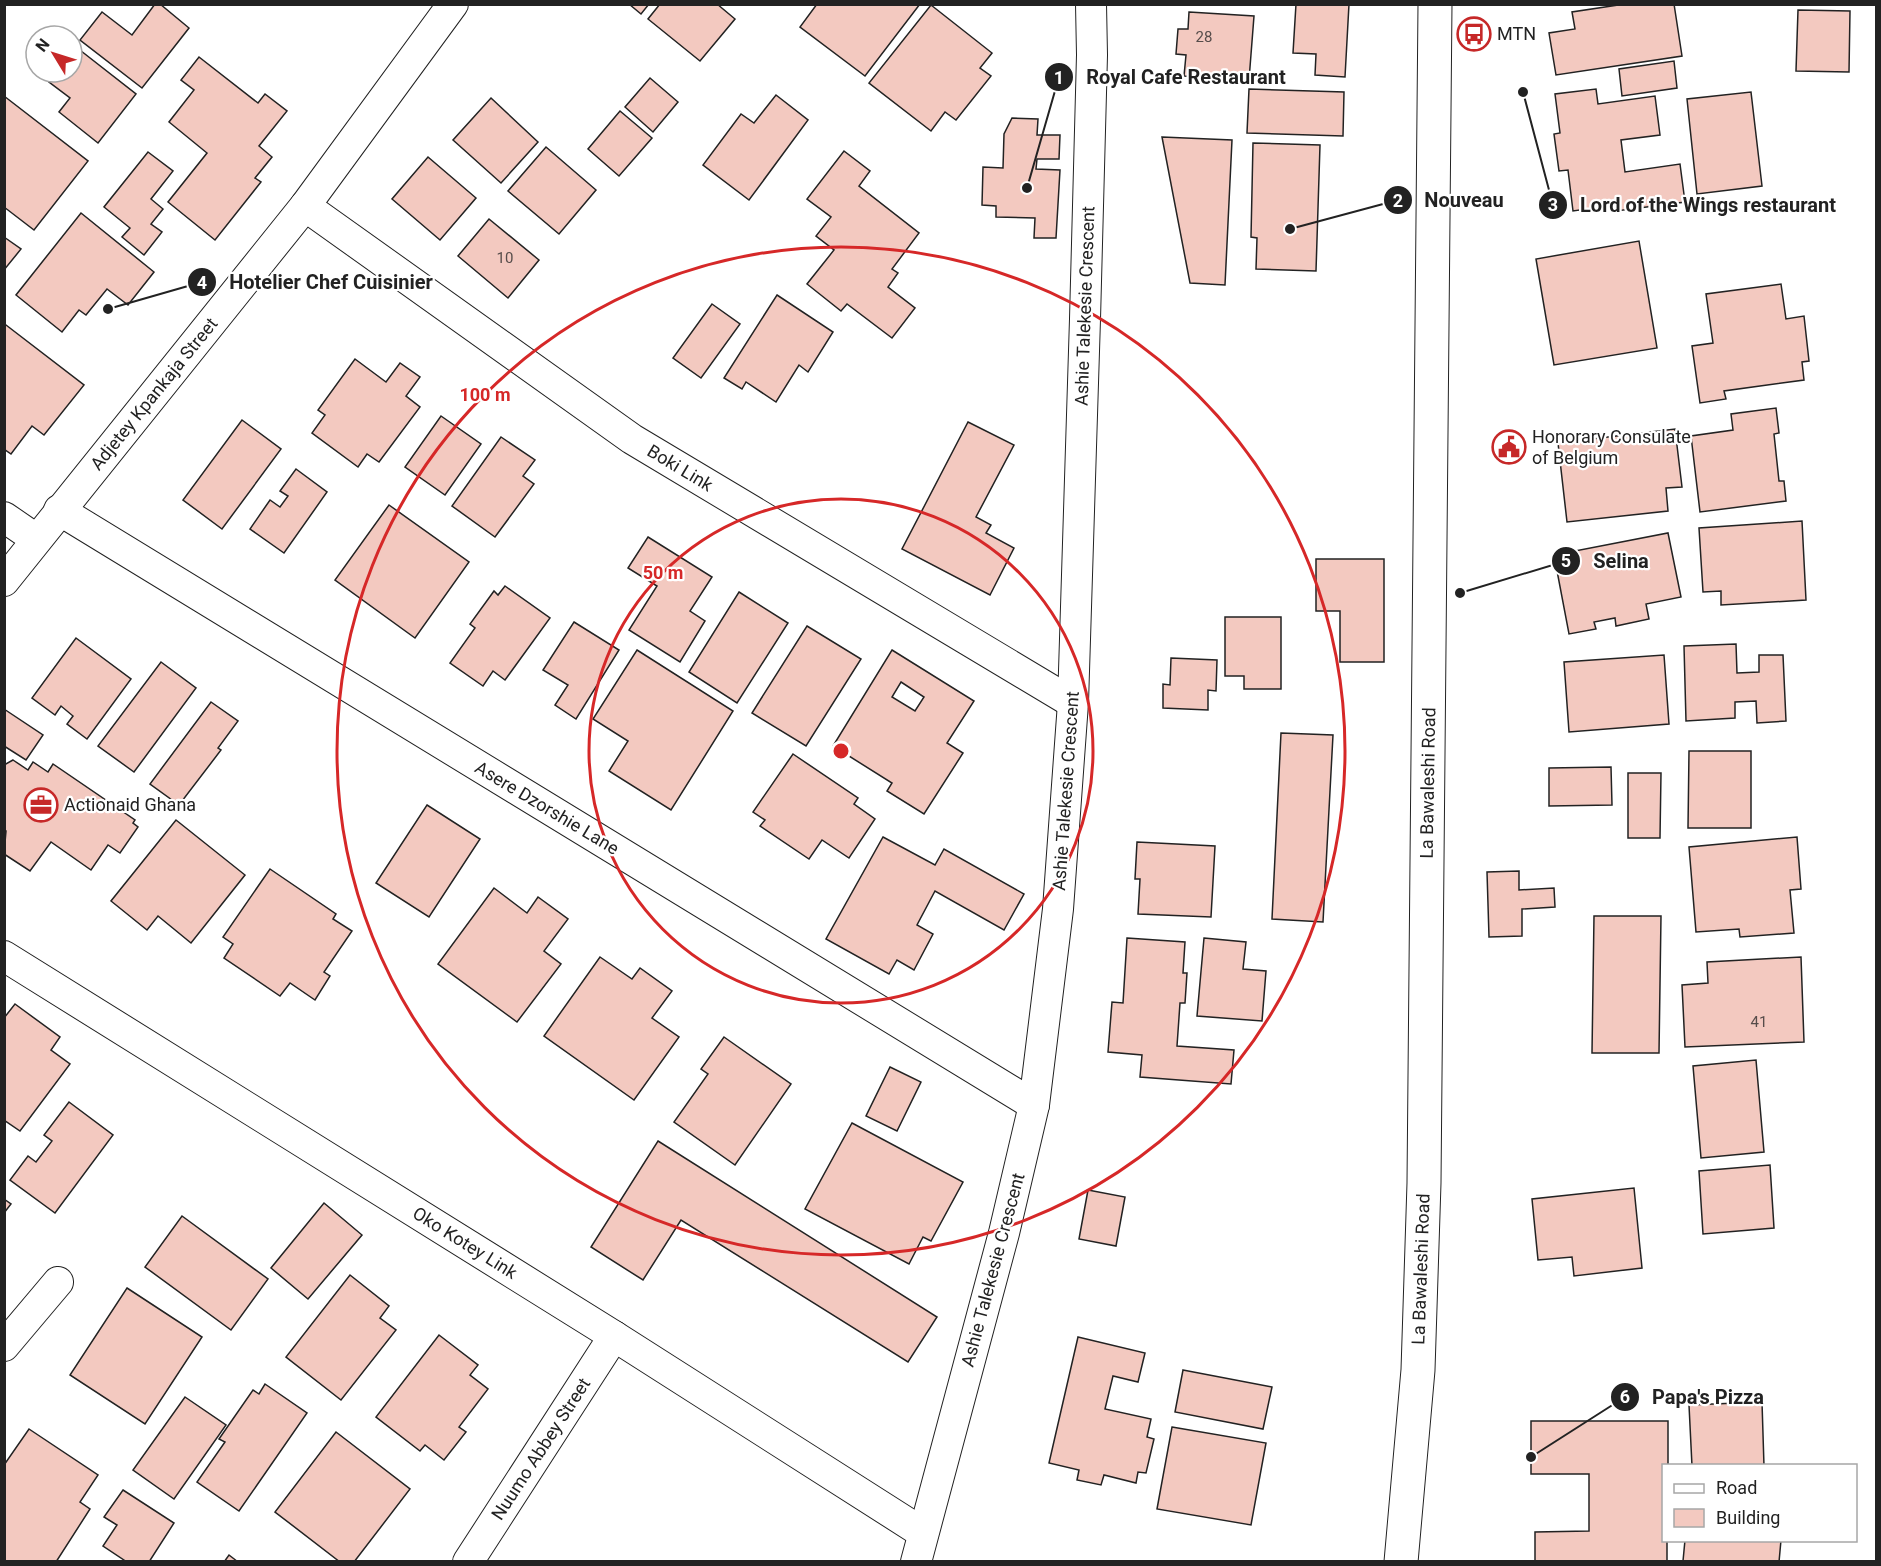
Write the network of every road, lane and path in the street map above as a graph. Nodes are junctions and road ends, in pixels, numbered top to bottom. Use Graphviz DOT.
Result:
graph roads {
  1 [pos="453,4"];
  2 [pos="1091,4"];
  3 [pos="1436,4"];
  4 [pos="305,206"];
  5 [pos="59,510"];
  6 [pos="4,517"];
  7 [pos="36,539"];
  8 [pos="4,581"];
  9 [pos="1073,703"];
  10 [pos="4,956"];
  11 [pos="1034,1105"];
  12 [pos="58,1282"];
  13 [pos="614,1336"];
  14 [pos="4,1346"];
  15 [pos="923,1533"];
  16 [pos="468,1562"];
  17 [pos="916,1562"];
  18 [pos="1401,1562"];
  1 -- 4 [label="street, Adjetey Kpankaja Street"];
  2 -- 9 [label="street, Ashie Talekesie Crescent"];
  3 -- 18 [label="main road, La Bawaleshi Road"];
  4 -- 5 [label="street, Adjetey Kpankaja Street"];
  4 -- 9 [label="street, Boki Link"];
  5 -- 7 [label="street, Adjetey Kpankaja Street"];
  5 -- 11 [label="street, Asere Dzorshie Lane"];
  6 -- 7 [label="street"];
  7 -- 8 [label="street, Adjetey Kpankaja Street"];
  9 -- 11 [label="street, Ashie Talekesie Crescent"];
  10 -- 13 [label="street, Oko Kotey Link"];
  11 -- 15 [label="street, Ashie Talekesie Crescent"];
  12 -- 14 [label="street"];
  13 -- 15 [label="street, Oko Kotey Link"];
  13 -- 16 [label="street, Nuumo Abbey Street"];
  15 -- 17 [label="street, Ashie Talekesie Crescent"];
}
